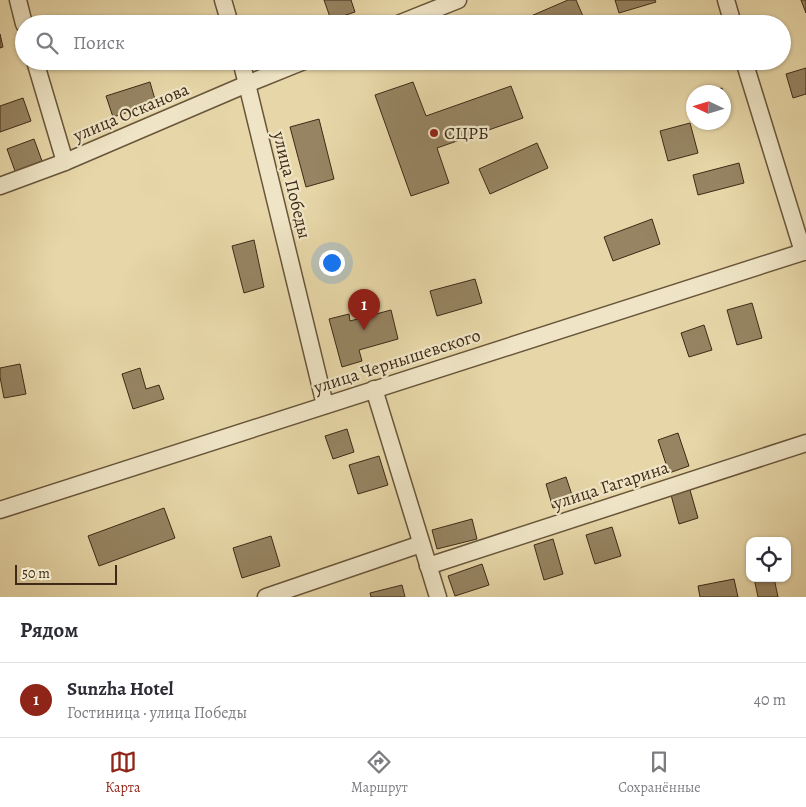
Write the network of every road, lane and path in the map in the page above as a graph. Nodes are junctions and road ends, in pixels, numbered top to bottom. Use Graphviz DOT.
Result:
graph roads {
  1 [pos="18,0"];
  2 [pos="222,0"];
  3 [pos="458,0"];
  4 [pos="726,0"];
  5 [pos="22,15"];
  6 [pos="227,15"];
  7 [pos="420,15"];
  8 [pos="730,15"];
  9 [pos="38,70"];
  10 [pos="243,70"];
  11 [pos="282,70"];
  12 [pos="747,70"];
  13 [pos="247,84"];
  14 [pos="64,162"];
  15 [pos="0,186"];
  16 [pos="804,252"];
  17 [pos="374,389"];
  18 [pos="325,405"];
  19 [pos="806,443"];
  20 [pos="0,510"];
  21 [pos="421,544"];
  22 [pos="428,566"];
  23 [pos="266,597"];
  24 [pos="438,597"];
  1 -- 5 [label="street"];
  2 -- 6 [label="street"];
  3 -- 7 [label="street"];
  4 -- 8 [label="street"];
  9 -- 14 [label="street"];
  10 -- 13 [label="street, улица Победы"];
  11 -- 13 [label="street, улица Осканова"];
  12 -- 16 [label="street"];
  13 -- 14 [label="street, улица Осканова"];
  13 -- 18 [label="street, улица Победы"];
  14 -- 15 [label="street, улица Осканова"];
  16 -- 17 [label="street, улица Чернышевского"];
  17 -- 18 [label="street, улица Чернышевского"];
  17 -- 21 [label="street"];
  18 -- 20 [label="street, улица Чернышевского"];
  19 -- 22 [label="street, улица Гагарина"];
  21 -- 22 [label="street"];
  21 -- 23 [label="street"];
  22 -- 24 [label="street"];
}
